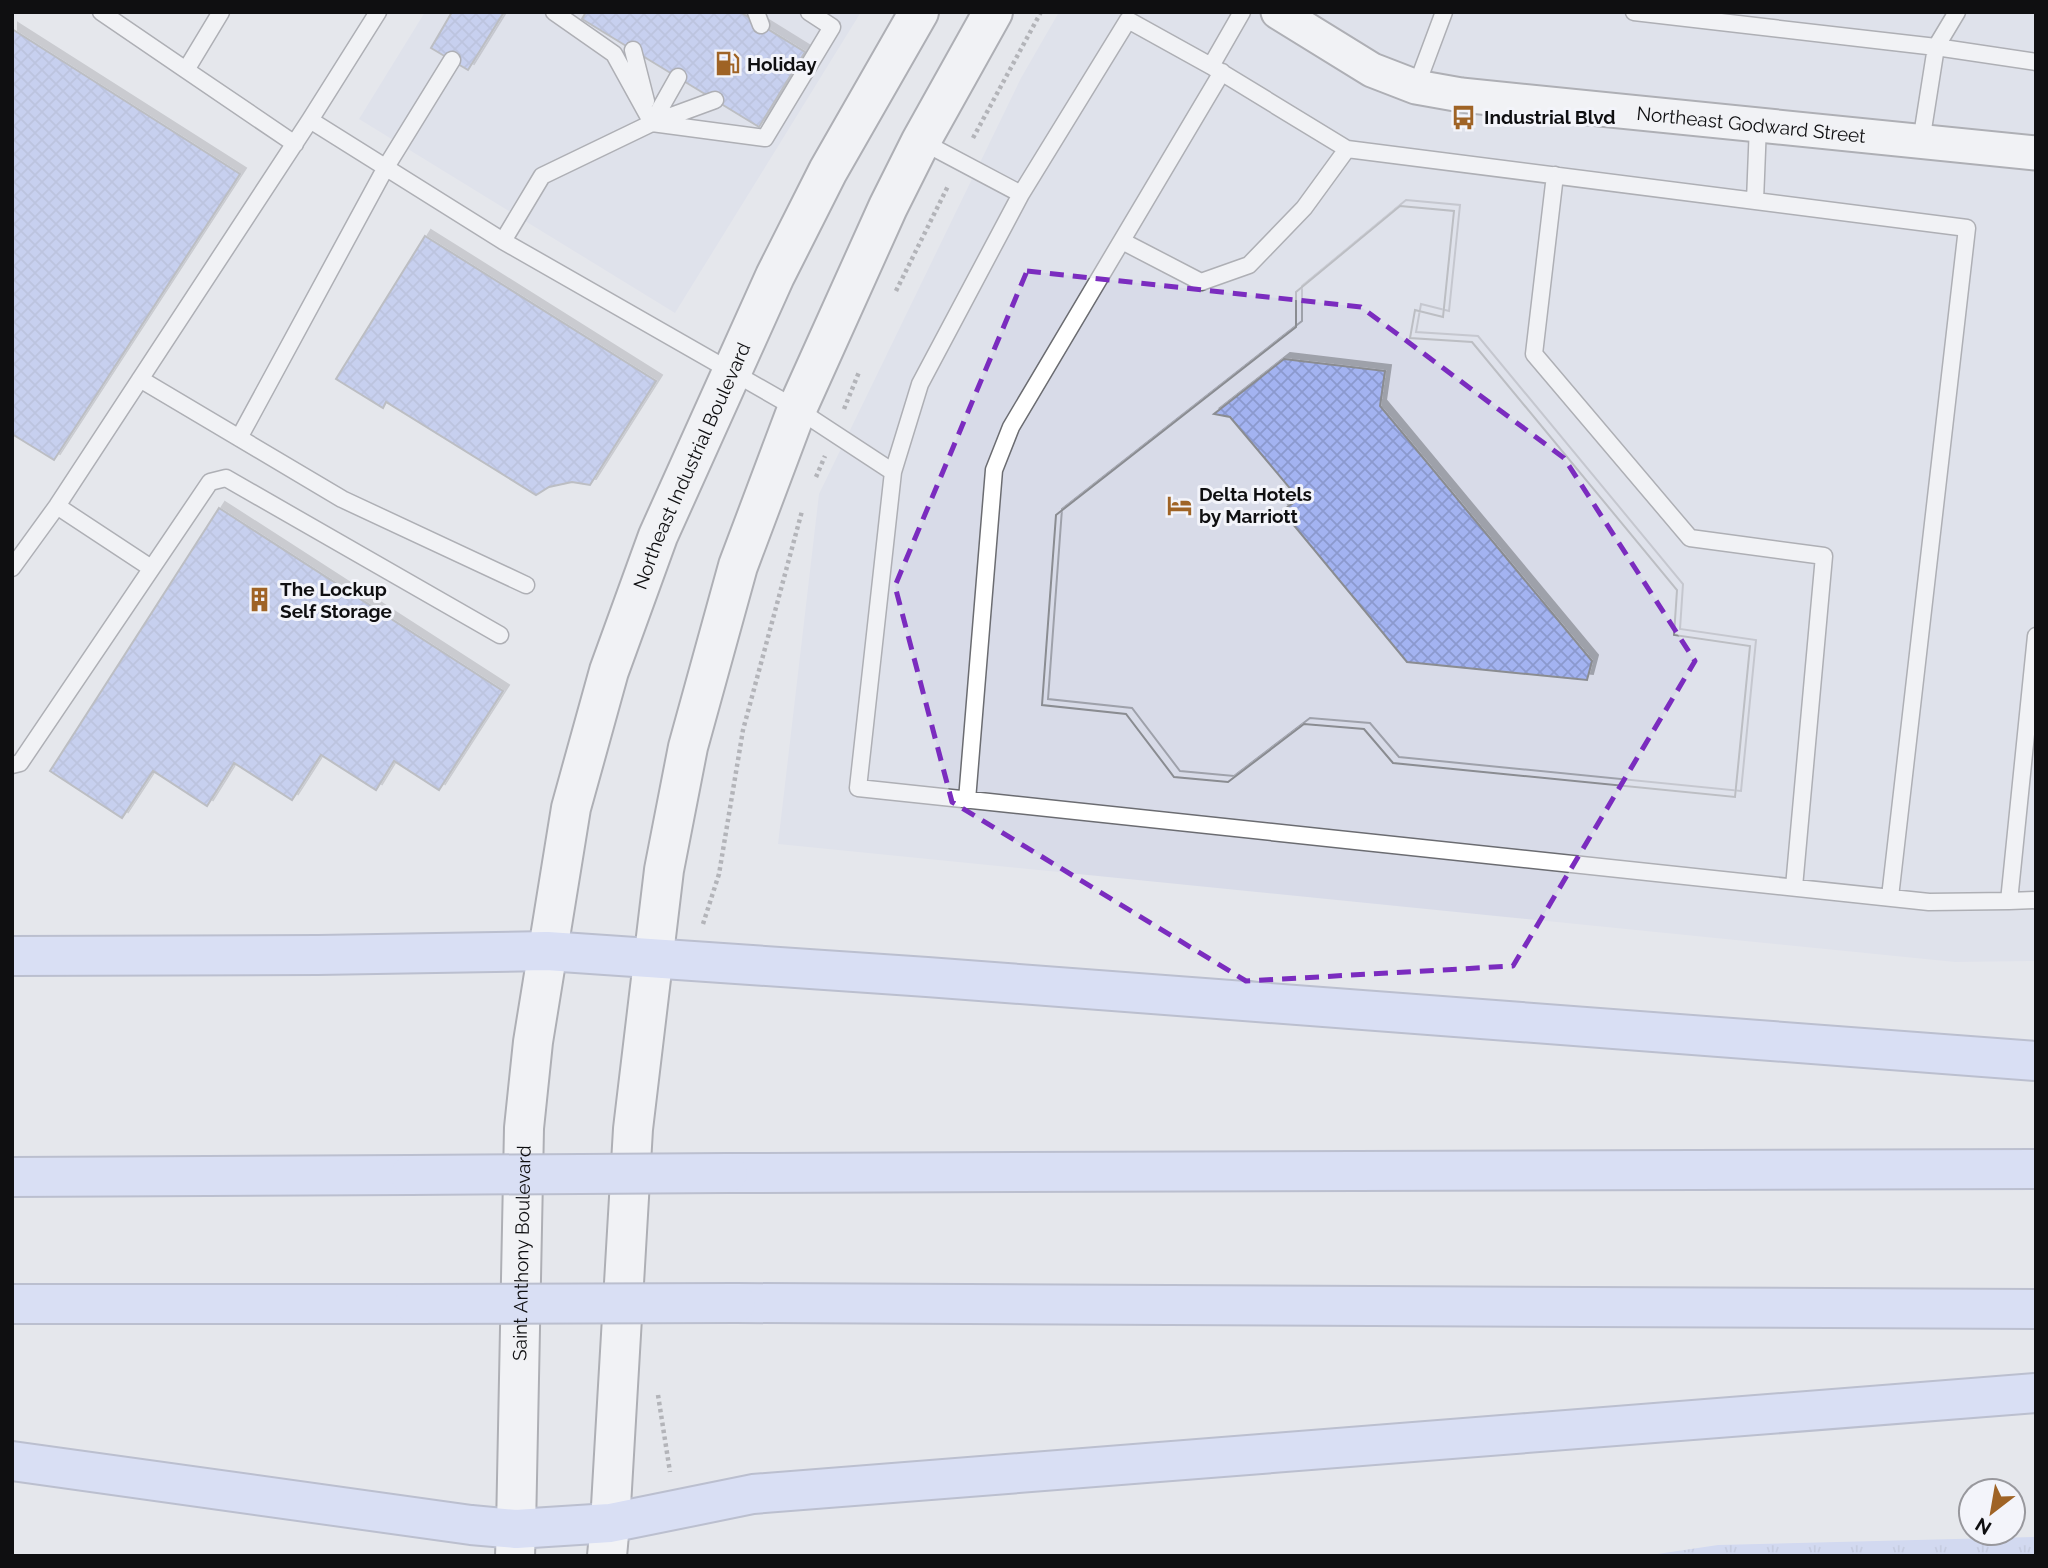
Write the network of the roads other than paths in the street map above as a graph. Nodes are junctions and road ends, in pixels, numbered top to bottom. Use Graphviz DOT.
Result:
graph roads {
  1 [pos="102,12"];
  2 [pos="221,12"];
  3 [pos="378,12"];
  4 [pos="809,12"];
  5 [pos="919,12"];
  6 [pos="993,12"];
  7 [pos="1242,12"];
  8 [pos="1278,12"];
  9 [pos="1444,12"];
  10 [pos="1634,12"];
  11 [pos="1957,12"];
  12 [pos="565,15"];
  13 [pos="1936,47"];
  14 [pos="633,50"];
  15 [pos="452,60"];
  16 [pos="2036,62"];
  17 [pos="1216,69"];
  18 [pos="186,70"];
  19 [pos="678,77"];
  20 [pos="1416,87"];
  21 [pos="715,100"];
  22 [pos="310,120"];
  23 [pos="652,123"];
  24 [pos="1758,125"];
  25 [pos="920,141"];
  26 [pos="1921,142"];
  27 [pos="295,144"];
  28 [pos="1347,149"];
  29 [pos="2036,153"];
  30 [pos="386,167"];
  31 [pos="1555,175"];
  32 [pos="1021,194"];
  33 [pos="1755,201"];
  34 [pos="503,241"];
  35 [pos="1122,241"];
  36 [pos="732,370"];
  37 [pos="140,379"];
  38 [pos="797,410"];
  39 [pos="239,438"];
  40 [pos="893,472"];
  41 [pos="57,506"];
  42 [pos="12,568"];
  43 [pos="151,568"];
  44 [pos="526,585"];
  45 [pos="500,635"];
  46 [pos="2036,636"];
  47 [pos="12,765"];
  48 [pos="967,800"];
  49 [pos="1794,887"];
  50 [pos="1890,897"];
  51 [pos="2036,900"];
  52 [pos="2009,901"];
  53 [pos="547,951"];
  54 [pos="12,956"];
  55 [pos="654,958"];
  56 [pos="2036,1060"];
  57 [pos="2036,1169"];
  58 [pos="12,1177"];
  59 [pos="12,1304"];
  60 [pos="2036,1309"];
  61 [pos="2036,1393"];
  62 [pos="12,1461"];
  63 [pos="608,1539"];
  64 [pos="516,1542"];
  1 -- 18 [label="lane"];
  2 -- 18 [label="lane"];
  3 -- 22 [label="lane"];
  4 -- 23 [label="lane"];
  5 -- 36 [label="main road, Northeast Industrial Boulevard"];
  6 -- 25 [label="main road"];
  7 -- 17 [label="lane"];
  8 -- 20 [label="street, Northeast Godward Street"];
  9 -- 20 [label="lane"];
  10 -- 13 [label="lane"];
  11 -- 13 [label="lane"];
  12 -- 23 [label="lane"];
  13 -- 16 [label="lane"];
  13 -- 26 [label="lane"];
  14 -- 23 [label="lane"];
  15 -- 30 [label="lane"];
  17 -- 28 [label="lane"];
  17 -- 32 [label="lane"];
  17 -- 35 [label="lane"];
  18 -- 27 [label="lane"];
  19 -- 23 [label="lane"];
  20 -- 24 [label="street, Northeast Godward Street"];
  21 -- 23 [label="lane"];
  22 -- 27 [label="lane"];
  22 -- 30 [label="lane"];
  23 -- 34 [label="lane"];
  24 -- 26 [label="street, Northeast Godward Street"];
  24 -- 33 [label="lane"];
  25 -- 32 [label="lane"];
  25 -- 38 [label="main road"];
  26 -- 29 [label="street, Northeast Godward Street"];
  27 -- 37 [label="lane"];
  28 -- 31 [label="lane"];
  28 -- 35 [label="lane"];
  30 -- 34 [label="lane"];
  30 -- 39 [label="lane"];
  31 -- 33 [label="lane"];
  31 -- 49 [label="lane"];
  32 -- 40 [label="lane"];
  33 -- 50 [label="lane"];
  34 -- 36 [label="lane"];
  35 -- 48 [label="lane"];
  36 -- 38 [label="lane"];
  36 -- 53 [label="main road, Northeast Industrial Boulevard"];
  37 -- 39 [label="lane"];
  37 -- 41 [label="lane"];
  38 -- 40 [label="lane"];
  38 -- 55 [label="main road"];
  39 -- 44 [label="lane"];
  40 -- 48 [label="lane"];
  41 -- 42 [label="lane"];
  41 -- 43 [label="lane"];
  43 -- 45 [label="lane"];
  43 -- 47 [label="lane"];
  46 -- 52 [label="lane"];
  48 -- 49 [label="lane"];
  49 -- 50 [label="lane"];
  50 -- 52 [label="lane"];
  51 -- 52 [label="lane"];
  53 -- 54 [label="highway"];
  53 -- 55 [label="highway"];
  53 -- 64 [label="main road, Saint Anthony Boulevard"];
  55 -- 56 [label="highway"];
  55 -- 63 [label="main road"];
  57 -- 58 [label="highway, bridge"];
  59 -- 60 [label="highway, bridge"];
  61 -- 63 [label="highway"];
  62 -- 64 [label="highway"];
  63 -- 64 [label="highway"];
}
